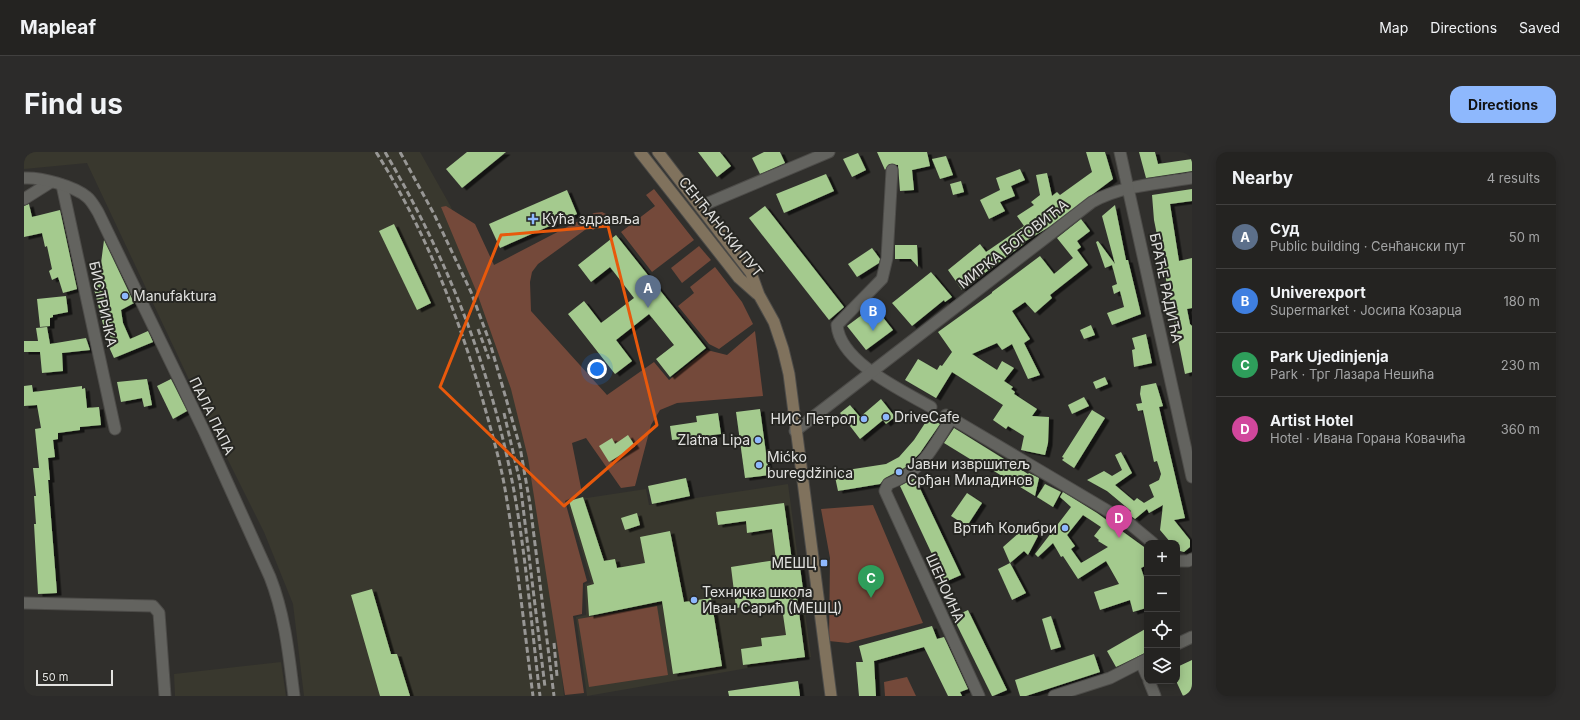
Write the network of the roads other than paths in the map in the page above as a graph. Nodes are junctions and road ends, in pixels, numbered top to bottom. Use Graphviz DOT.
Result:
graph roads {
  1 [pos="640,152"];
  2 [pos="658,152"];
  3 [pos="829,152"];
  4 [pos="1120,152"];
  5 [pos="892,170"];
  6 [pos="24,178"];
  7 [pos="1192,178"];
  8 [pos="57,183"];
  9 [pos="1129,188"];
  10 [pos="24,199"];
  11 [pos="701,206"];
  12 [pos="759,295"];
  13 [pos="870,372"];
  14 [pos="931,407"];
  15 [pos="115,428"];
  16 [pos="796,431"];
  17 [pos="1192,477"];
  18 [pos="1149,540"];
  19 [pos="1192,559"];
  20 [pos="1180,561"];
  21 [pos="24,603"];
  22 [pos="1192,637"];
  23 [pos="1180,643"];
  24 [pos="1144,661"];
  25 [pos="1150,684"];
  26 [pos="165,696"];
  27 [pos="294,696"];
  28 [pos="831,696"];
  29 [pos="979,696"];
  30 [pos="1054,696"];
  31 [pos="1155,696"];
  1 -- 12 [label="main road, СЕНЋАНСКИ ПУТ"];
  2 -- 11 [label="main road, СЕНЋАНСКИ ПУТ"];
  3 -- 11 [label="street"];
  4 -- 9 [label="street, БРАЋЕ РАДИЋА"];
  5 -- 13 [label="street"];
  6 -- 8 [label="street, ПАЛА ПАПА"];
  7 -- 9 [label="street, МИРКА БОГОВИЋА"];
  8 -- 10 [label="street"];
  8 -- 15 [label="street, БИСТРИЧКА"];
  8 -- 27 [label="street, ПАЛА ПАПА"];
  9 -- 13 [label="street, МИРКА БОГОВИЋА"];
  9 -- 17 [label="street, БРАЋЕ РАДИЋА"];
  11 -- 12 [label="main road, СЕНЋАНСКИ ПУТ"];
  12 -- 16 [label="main road"];
  13 -- 14 [label="street"];
  13 -- 16 [label="street, МИРКА БОГОВИЋА"];
  16 -- 28 [label="main road"];
  18 -- 29 [label="street, ШЕНОИНА"];
  19 -- 20 [label="street"];
  21 -- 26 [label="street"];
  22 -- 23 [label="street"];
  24 -- 30 [label="street"];
  25 -- 31 [label="street"];
}
